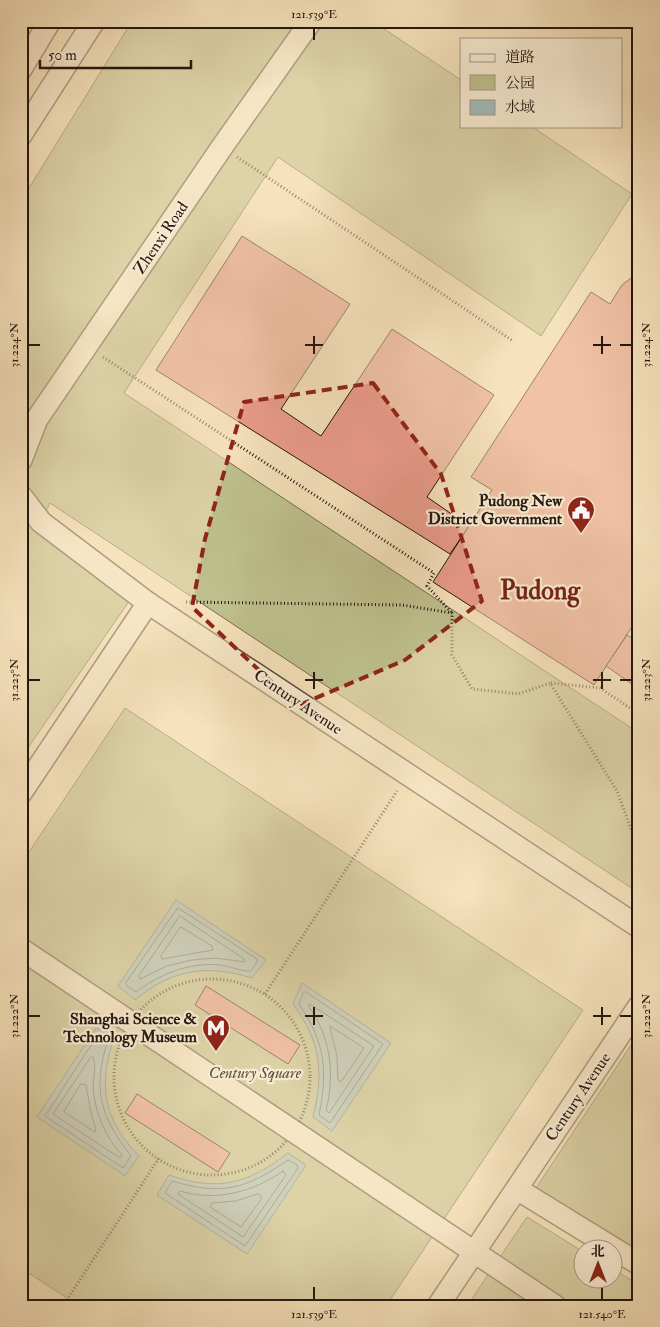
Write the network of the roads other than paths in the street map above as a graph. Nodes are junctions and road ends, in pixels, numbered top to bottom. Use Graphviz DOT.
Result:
graph roads {
  1 [pos="50,21"];
  2 [pos="94,21"];
  3 [pos="311,21"];
  4 [pos="21,69"];
  5 [pos="21,135"];
  6 [pos="21,460"];
  7 [pos="21,496"];
  8 [pos="148,603"];
  9 [pos="21,793"];
  10 [pos="639,927"];
  11 [pos="21,948"];
  12 [pos="639,1006"];
  13 [pos="517,1189"];
  14 [pos="475,1251"];
  15 [pos="639,1264"];
  16 [pos="438,1306"];
  17 [pos="555,1306"];
  1 -- 4 [label="street"];
  2 -- 5 [label="street"];
  3 -- 6 [label="street, Zhenxi Road"];
  7 -- 8 [label="street"];
  8 -- 9 [label="street"];
  8 -- 10 [label="street, Century Avenue"];
  11 -- 14 [label="street"];
  12 -- 13 [label="street, Century Avenue"];
  13 -- 14 [label="street, Century Avenue"];
  13 -- 15 [label="street"];
  14 -- 16 [label="street, Century Avenue"];
  14 -- 17 [label="street"];
}
